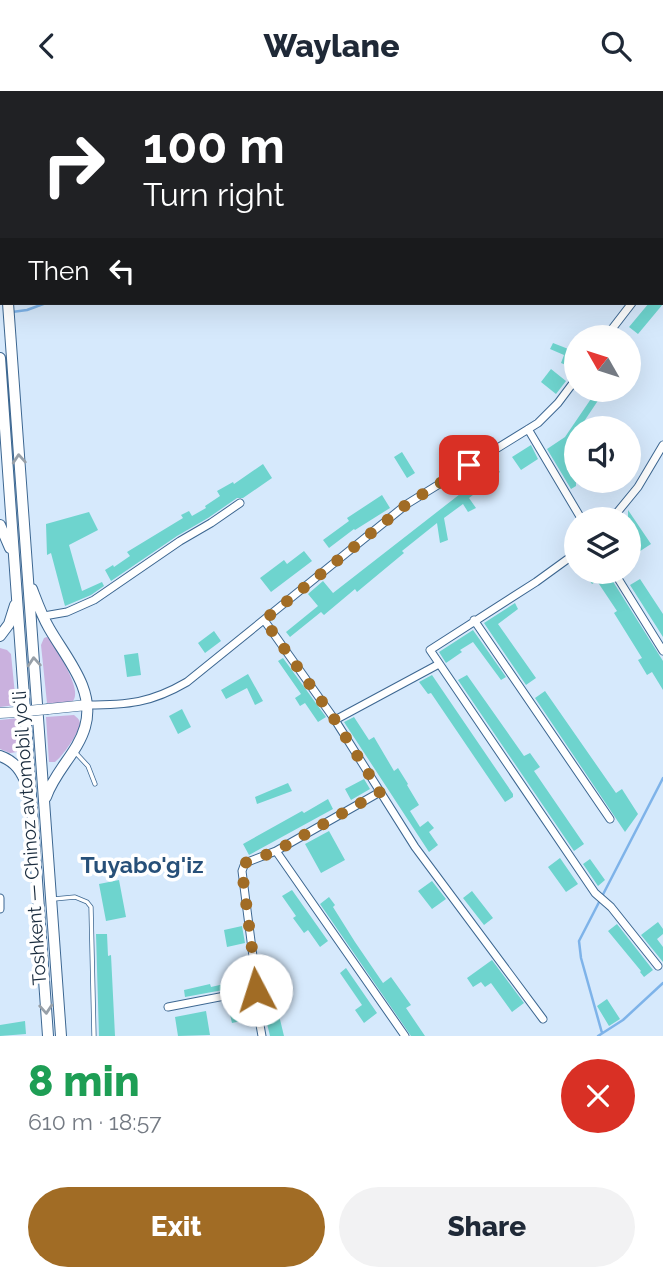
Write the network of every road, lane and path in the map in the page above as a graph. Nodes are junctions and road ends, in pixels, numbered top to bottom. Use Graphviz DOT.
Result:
graph roads {
  1 [pos="8,305"];
  2 [pos="631,305"];
  3 [pos="616,325"];
  4 [pos="0,358"];
  5 [pos="564,394"];
  6 [pos="528,429"];
  7 [pos="663,445"];
  8 [pos="5,495"];
  9 [pos="22,496"];
  10 [pos="240,503"];
  11 [pos="574,507"];
  12 [pos="622,507"];
  13 [pos="0,525"];
  14 [pos="14,558"];
  15 [pos="564,562"];
  16 [pos="28,576"];
  17 [pos="621,584"];
  18 [pos="17,596"];
  19 [pos="44,616"];
  20 [pos="264,620"];
  21 [pos="474,620"];
  22 [pos="0,636"];
  23 [pos="663,652"];
  24 [pos="439,664"];
  25 [pos="87,705"];
  26 [pos="0,713"];
  27 [pos="335,720"];
  28 [pos="74,750"];
  29 [pos="0,756"];
  30 [pos="95,784"];
  31 [pos="380,792"];
  32 [pos="31,795"];
  33 [pos="44,803"];
  34 [pos="611,819"];
  35 [pos="276,851"];
  36 [pos="37,878"];
  37 [pos="50,878"];
  38 [pos="0,898"];
  39 [pos="51,899"];
  40 [pos="0,909"];
  41 [pos="658,966"];
  42 [pos="256,990"];
  43 [pos="168,1007"];
  44 [pos="543,1019"];
  45 [pos="48,1036"];
  46 [pos="61,1036"];
  47 [pos="94,1036"];
  48 [pos="262,1036"];
  49 [pos="405,1036"];
  9 -- 1 [label="highway, Toshkent — Chinoz avtomobil yoʻli, one-way"];
  2 -- 3 [label="street"];
  4 -- 8 [label="highway, Toshkent — Chinoz avtomobil yoʻli"];
  5 -- 6 [label="street"];
  6 -- 11 [label="street"];
  6 -- 20 [label="street"];
  7 -- 12 [label="street"];
  8 -- 9 [label="highway"];
  8 -- 14 [label="highway, Toshkent — Chinoz avtomobil yoʻli"];
  9 -- 16 [label="highway, Toshkent — Chinoz avtomobil yoʻli"];
  10 -- 19 [label="street"];
  13 -- 14 [label="highway"];
  14 -- 18 [label="highway, Toshkent — Chinoz avtomobil yoʻli"];
  15 -- 21 [label="street"];
  16 -- 19 [label="highway"];
  33 -- 16 [label="highway, Toshkent — Chinoz avtomobil yoʻli, one-way"];
  17 -- 23 [label="street"];
  18 -- 22 [label="highway"];
  18 -- 32 [label="highway, Toshkent — Chinoz avtomobil yoʻli"];
  19 -- 25 [label="highway"];
  20 -- 25 [label="street"];
  20 -- 27 [label="street"];
  21 -- 24 [label="street"];
  21 -- 34 [label="street"];
  24 -- 27 [label="street"];
  24 -- 41 [label="street"];
  25 -- 26 [label="main road, bridge"];
  25 -- 28 [label="highway"];
  27 -- 31 [label="street"];
  28 -- 30 [label="lane"];
  28 -- 33 [label="highway"];
  29 -- 32 [label="highway"];
  31 -- 35 [label="street"];
  31 -- 44 [label="street"];
  32 -- 36 [label="highway, Toshkent — Chinoz avtomobil yoʻli"];
  33 -- 37 [label="highway, Toshkent — Chinoz avtomobil yoʻli"];
  35 -- 42 [label="street"];
  35 -- 49 [label="street"];
  36 -- 37 [label="highway"];
  36 -- 45 [label="highway, Toshkent — Chinoz avtomobil yoʻli, one-way"];
  37 -- 39 [label="highway, Toshkent — Chinoz avtomobil yoʻli"];
  38 -- 40 [label="street"];
  39 -- 46 [label="highway, Toshkent — Chinoz avtomobil yoʻli"];
  39 -- 47 [label="lane"];
  42 -- 43 [label="street"];
  42 -- 48 [label="street"];
}
